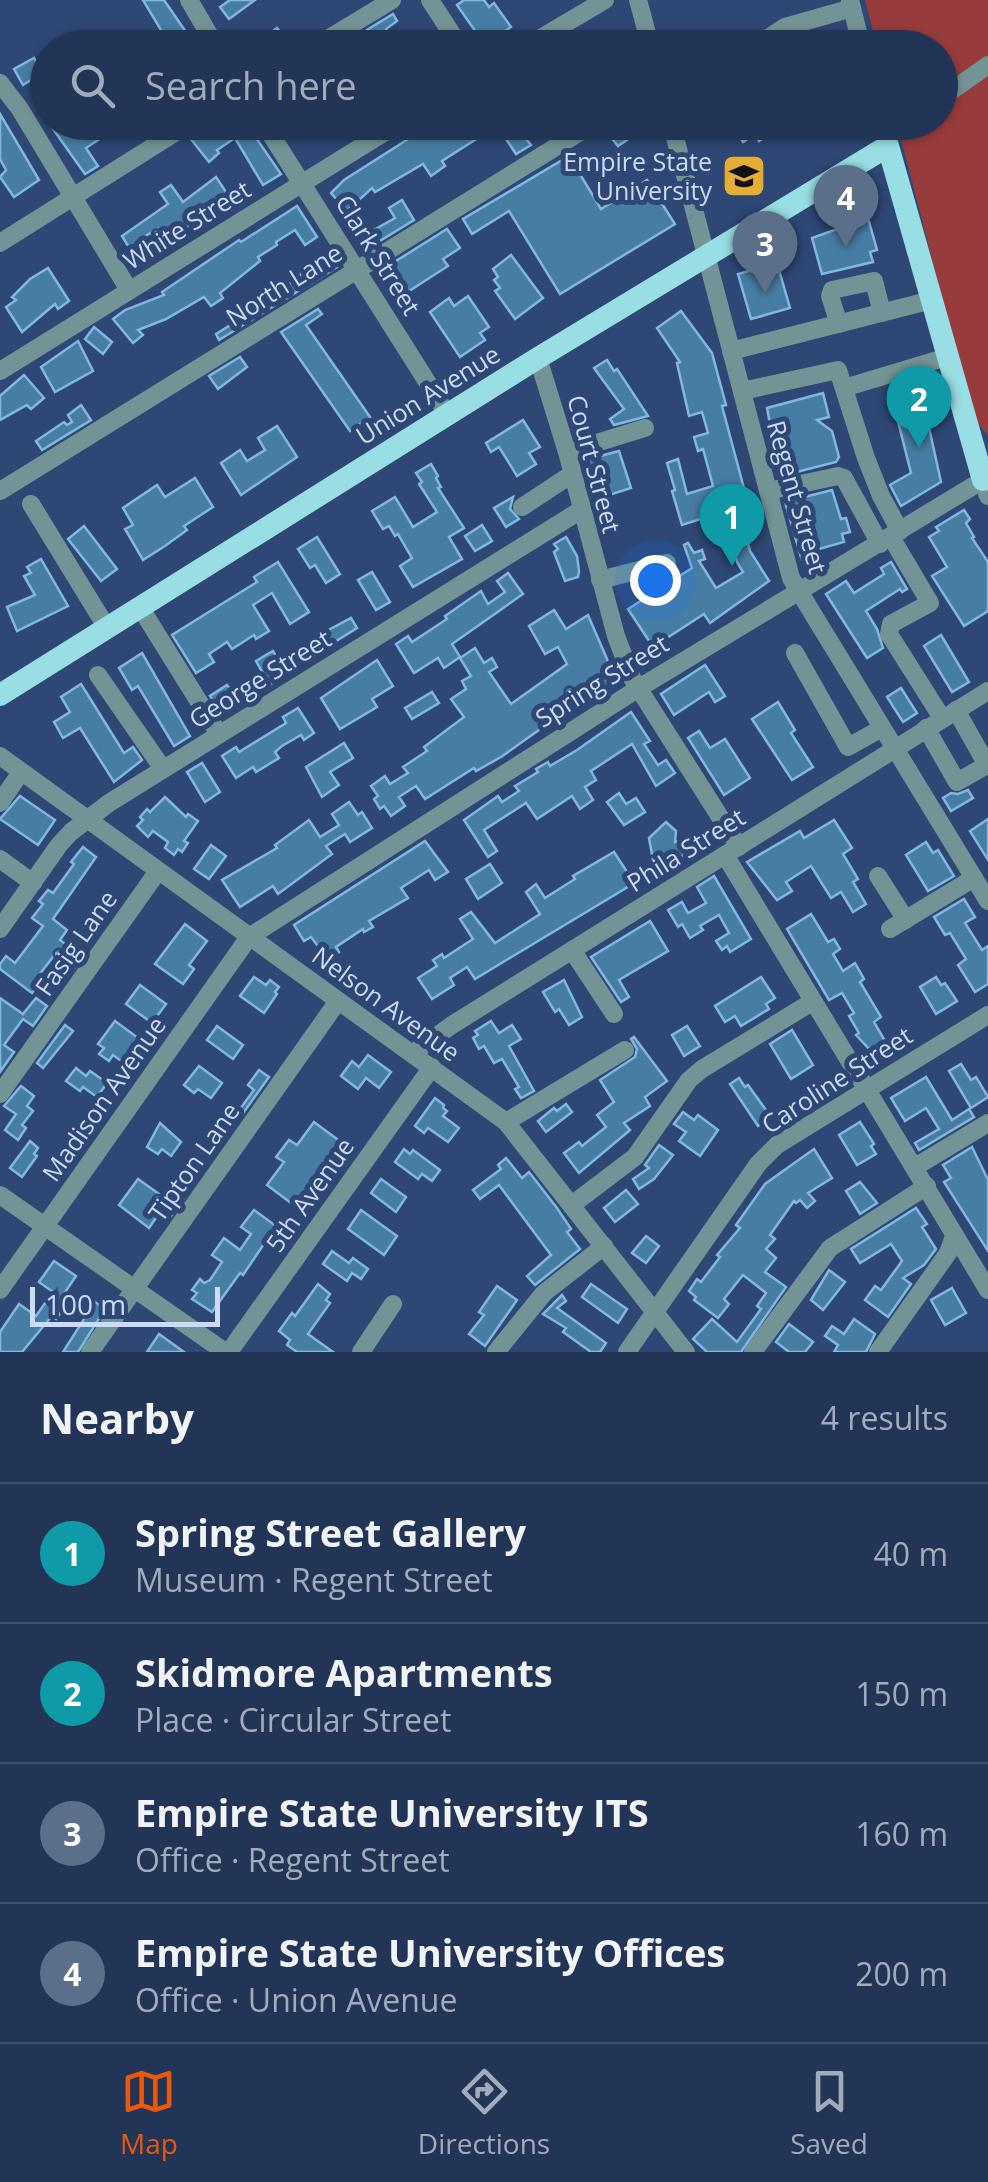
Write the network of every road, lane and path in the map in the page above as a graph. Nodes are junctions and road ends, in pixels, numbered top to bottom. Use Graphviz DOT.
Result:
graph roads {
  1 [pos="189,0"];
  2 [pos="392,0"];
  3 [pos="430,0"];
  4 [pos="605,0"];
  5 [pos="638,0"];
  6 [pos="851,4"];
  7 [pos="207,30"];
  8 [pos="343,30"];
  9 [pos="449,30"];
  10 [pos="554,30"];
  11 [pos="646,30"];
  12 [pos="781,30"];
  13 [pos="858,30"];
  14 [pos="988,65"];
  15 [pos="0,83"];
  16 [pos="958,86"];
  17 [pos="30,126"];
  18 [pos="38,140"];
  19 [pos="164,140"];
  20 [pos="275,140"];
  21 [pos="373,140"];
  22 [pos="567,140"];
  23 [pos="676,140"];
  24 [pos="886,140"];
  25 [pos="888,146"];
  26 [pos="303,184"];
  27 [pos="72,199"];
  28 [pos="0,242"];
  29 [pos="706,256"];
  30 [pos="357,268"];
  31 [pos="129,290"];
  32 [pos="932,300"];
  33 [pos="882,313"];
  34 [pos="839,324"];
  35 [pos="732,351"];
  36 [pos="948,357"];
  37 [pos="538,358"];
  38 [pos="0,371"];
  39 [pos="844,388"];
  40 [pos="742,391"];
  41 [pos="448,415"];
  42 [pos="964,416"];
  43 [pos="645,428"];
  44 [pos="988,440"];
  45 [pos="567,452"];
  46 [pos="572,474"];
  47 [pos="986,484"];
  48 [pos="0,491"];
  49 [pos="768,491"];
  50 [pos="31,504"];
  51 [pos="522,507"];
  52 [pos="581,510"];
  53 [pos="890,537"];
  54 [pos="667,563"];
  55 [pos="600,580"];
  56 [pos="798,592"];
  57 [pos="140,607"];
  58 [pos="107,628"];
  59 [pos="795,653"];
  60 [pos="98,675"];
  61 [pos="853,681"];
  62 [pos="640,688"];
  63 [pos="988,691"];
  64 [pos="0,695"];
  65 [pos="821,700"];
  66 [pos="941,719"];
  67 [pos="882,728"];
  68 [pos="219,734"];
  69 [pos="895,749"];
  70 [pos="0,756"];
  71 [pos="162,769"];
  72 [pos="21,772"];
  73 [pos="0,803"];
  74 [pos="86,819"];
  75 [pos="732,851"];
  76 [pos="0,859"];
  77 [pos="158,871"];
  78 [pos="878,876"];
  79 [pos="974,878"];
  80 [pos="33,882"];
  81 [pos="988,901"];
  82 [pos="0,928"];
  83 [pos="249,937"];
  84 [pos="572,950"];
  85 [pos="338,1000"];
  86 [pos="812,1002"];
  87 [pos="614,1014"];
  88 [pos="988,1015"];
  89 [pos="625,1050"];
  90 [pos="413,1053"];
  91 [pos="432,1067"];
  92 [pos="868,1087"];
  93 [pos="0,1094"];
  94 [pos="506,1122"];
  95 [pos="988,1123"];
  96 [pos="915,1167"];
  97 [pos="927,1186"];
  98 [pos="0,1195"];
  99 [pos="573,1204"];
  100 [pos="45,1226"];
  101 [pos="954,1236"];
  102 [pos="604,1246"];
  103 [pos="0,1290"];
  104 [pos="135,1290"];
  105 [pos="988,1290"];
  106 [pos="393,1304"];
  107 [pos="655,1312"];
  108 [pos="884,1349"];
  109 [pos="90,1352"];
  110 [pos="227,1352"];
  111 [pos="361,1352"];
  112 [pos="496,1352"];
  113 [pos="627,1352"];
  114 [pos="686,1352"];
  115 [pos="754,1352"];
  1 -- 7 [label="street"];
  2 -- 8 [label="street"];
  3 -- 9 [label="street"];
  4 -- 10 [label="street"];
  5 -- 11 [label="street"];
  6 -- 12 [label="street"];
  6 -- 13 [label="street"];
  14 -- 16 [label="street"];
  15 -- 17 [label="street"];
  18 -- 27 [label="street"];
  19 -- 27 [label="street"];
  20 -- 26 [label="street, Clark Street"];
  21 -- 26 [label="street, White Street"];
  22 -- 30 [label="street, North Lane"];
  23 -- 29 [label="street, Regent Street"];
  24 -- 25 [label="street"];
  25 -- 29 [label="main road, Union Avenue"];
  25 -- 32 [label="main road"];
  26 -- 30 [label="street, Clark Street"];
  26 -- 31 [label="street, White Street"];
  27 -- 28 [label="street"];
  27 -- 31 [label="street"];
  29 -- 35 [label="street, Regent Street"];
  29 -- 37 [label="main road, Union Avenue"];
  30 -- 41 [label="street, Clark Street"];
  30 -- 48 [label="street, North Lane"];
  31 -- 38 [label="street, White Street"];
  32 -- 33 [label="street"];
  32 -- 36 [label="main road"];
  33 -- 34 [label="street"];
  33 -- 34 [label="street"];
  34 -- 35 [label="street"];
  35 -- 40 [label="street, Regent Street"];
  36 -- 39 [label="street"];
  36 -- 42 [label="main road"];
  37 -- 41 [label="main road, Union Avenue"];
  37 -- 45 [label="street, Court Street"];
  39 -- 40 [label="street"];
  39 -- 53 [label="street"];
  40 -- 49 [label="street, Regent Street"];
  41 -- 57 [label="main road, Union Avenue"];
  42 -- 44 [label="main road"];
  42 -- 47 [label="main road"];
  43 -- 45 [label="street"];
  45 -- 46 [label="street, Court Street"];
  46 -- 51 [label="street"];
  46 -- 52 [label="street, Court Street"];
  47 -- 53 [label="street, Spring Street"];
  49 -- 53 [label="street"];
  49 -- 56 [label="street, Regent Street"];
  50 -- 58 [label="street"];
  52 -- 55 [label="street, Court Street"];
  52 -- 68 [label="street, George Street"];
  53 -- 56 [label="street, Spring Street"];
  53 -- 66 [label="street"];
  54 -- 55 [label="street"];
  55 -- 62 [label="street, Court Street"];
  56 -- 61 [label="street, Regent Street"];
  56 -- 62 [label="street, Spring Street"];
  57 -- 58 [label="main road, Union Avenue"];
  57 -- 68 [label="street"];
  58 -- 64 [label="main road, Union Avenue"];
  59 -- 65 [label="street"];
  60 -- 71 [label="street"];
  61 -- 65 [label="street"];
  61 -- 67 [label="street, Regent Street"];
  62 -- 75 [label="street, Court Street"];
  62 -- 83 [label="street, Spring Street"];
  63 -- 66 [label="street, Phila Street"];
  65 -- 67 [label="street"];
  66 -- 69 [label="street, Phila Street"];
  67 -- 69 [label="street, Regent Street"];
  68 -- 71 [label="street, George Street"];
  69 -- 75 [label="street, Phila Street"];
  69 -- 79 [label="street, Regent Street"];
  70 -- 72 [label="street, Nelson Avenue"];
  71 -- 74 [label="street, George Street"];
  72 -- 73 [label="street"];
  72 -- 74 [label="street, Nelson Avenue"];
  74 -- 77 [label="street, Nelson Avenue"];
  74 -- 80 [label="street, George Street"];
  75 -- 84 [label="street, Phila Street"];
  75 -- 86 [label="street, Court Street"];
  76 -- 80 [label="street"];
  77 -- 83 [label="street, Nelson Avenue"];
  77 -- 93 [label="street, Fasig Lane"];
  78 -- 79 [label="street"];
  79 -- 81 [label="street, Regent Street"];
  80 -- 82 [label="street, George Street"];
  83 -- 85 [label="street, Nelson Avenue"];
  83 -- 100 [label="street, Madison Avenue"];
  84 -- 87 [label="street"];
  84 -- 90 [label="street, Phila Street"];
  85 -- 90 [label="street, Nelson Avenue"];
  85 -- 104 [label="street, Tipton Lane"];
  86 -- 92 [label="street, Court Street"];
  86 -- 99 [label="street"];
  88 -- 92 [label="street, Caroline Street"];
  89 -- 94 [label="street"];
  90 -- 91 [label="street, Nelson Avenue"];
  91 -- 94 [label="street, Nelson Avenue"];
  91 -- 110 [label="street, 5th Avenue"];
  92 -- 96 [label="street, Court Street"];
  92 -- 107 [label="street, Caroline Street"];
  94 -- 99 [label="street, Nelson Avenue"];
  95 -- 96 [label="street"];
  96 -- 97 [label="street, Court Street"];
  97 -- 101 [label="street, Court Street"];
  97 -- 115 [label="street"];
  98 -- 100 [label="street"];
  99 -- 102 [label="street, Nelson Avenue"];
  100 -- 103 [label="street, Madison Avenue"];
  100 -- 104 [label="street"];
  101 -- 105 [label="street, Court Street"];
  101 -- 108 [label="street"];
  102 -- 107 [label="street, Nelson Avenue"];
  102 -- 112 [label="street"];
  104 -- 109 [label="street, Tipton Lane"];
  104 -- 110 [label="street"];
  106 -- 111 [label="street"];
  107 -- 113 [label="street, Caroline Street"];
  107 -- 114 [label="street, Nelson Avenue"];
}
